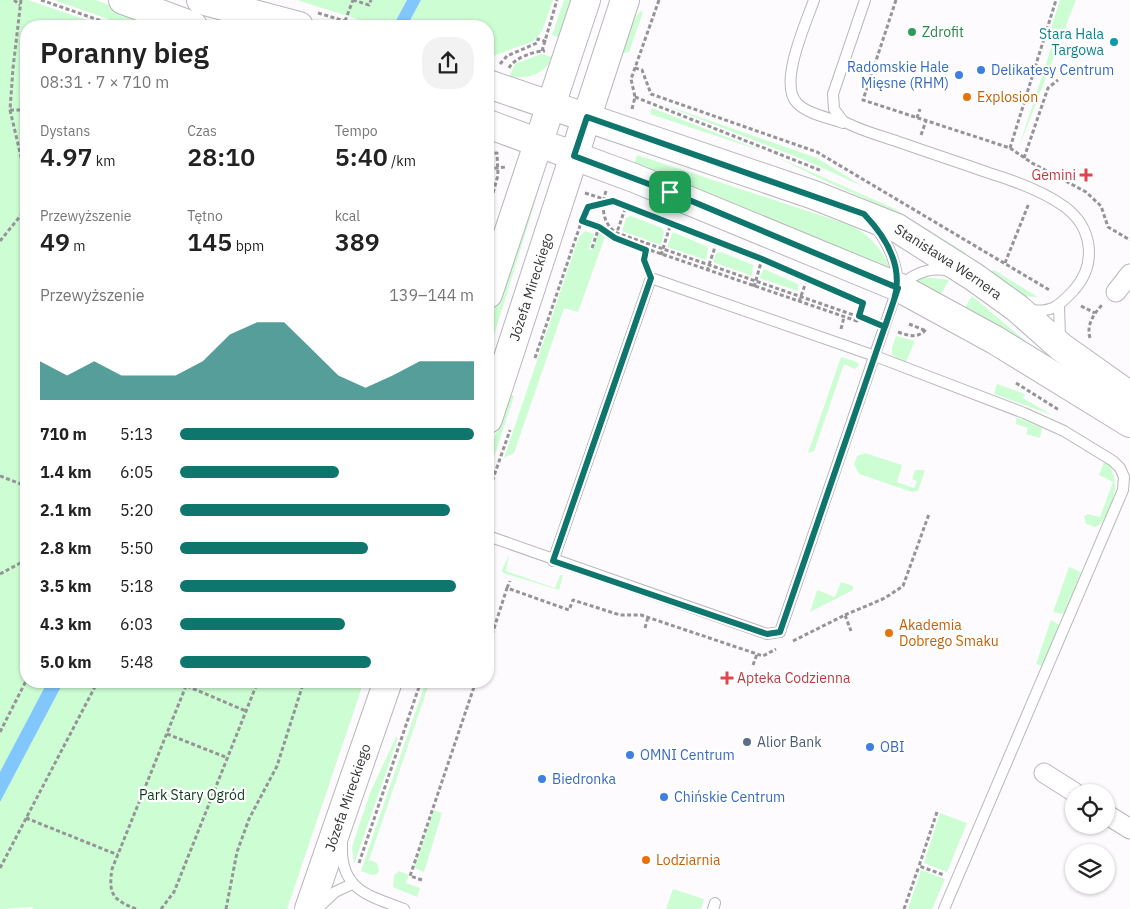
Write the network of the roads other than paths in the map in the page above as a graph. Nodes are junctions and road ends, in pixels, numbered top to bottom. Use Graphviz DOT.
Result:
graph roads {
  1 [pos="124,0"];
  2 [pos="201,0"];
  3 [pos="586,0"];
  4 [pos="626,0"];
  5 [pos="814,0"];
  6 [pos="865,0"];
  7 [pos="177,20"];
  8 [pos="276,20"];
  9 [pos="494,78"];
  10 [pos="550,105"];
  11 [pos="587,117"];
  12 [pos="494,126"];
  13 [pos="851,126"];
  14 [pos="537,143"];
  15 [pos="574,156"];
  16 [pos="864,214"];
  17 [pos="1130,274"];
  18 [pos="494,276"];
  19 [pos="974,277"];
  20 [pos="898,288"];
  21 [pos="1116,292"];
  22 [pos="1059,306"];
  23 [pos="1017,308"];
  24 [pos="1061,347"];
  25 [pos="875,356"];
  26 [pos="1130,396"];
  27 [pos="500,420"];
  28 [pos="1130,423"];
  29 [pos="494,540"];
  30 [pos="553,561"];
  31 [pos="385,688"];
  32 [pos="1044,772"];
  33 [pos="1065,786"];
  34 [pos="343,809"];
  35 [pos="1115,820"];
  36 [pos="1130,829"];
  37 [pos="352,884"];
  38 [pos="309,909"];
  39 [pos="317,909"];
  40 [pos="404,909"];
  41 [pos="944,909"];
  1 -- 7 [label="street"];
  2 -- 8 [label="street"];
  3 -- 10 [label="street"];
  4 -- 11 [label="street, Józefa Mireckiego"];
  5 -- 13 [label="lane"];
  6 -- 13 [label="lane"];
  9 -- 10 [label="street, Stanisława Wernera"];
  10 -- 11 [label="street, Stanisława Wernera"];
  10 -- 14 [label="street"];
  11 -- 15 [label="street, Józefa Mireckiego"];
  11 -- 16 [label="street, Stanisława Wernera"];
  12 -- 14 [label="street"];
  13 -- 22 [label="lane"];
  14 -- 15 [label="street"];
  14 -- 18 [label="street"];
  15 -- 20 [label="street"];
  15 -- 27 [label="street, Józefa Mireckiego"];
  16 -- 19 [label="street, Stanisława Wernera"];
  16 -- 20 [label="lane"];
  17 -- 21 [label="street"];
  19 -- 20 [label="lane"];
  19 -- 23 [label="street, Stanisława Wernera"];
  20 -- 25 [label="lane"];
  20 -- 28 [label="street"];
  22 -- 23 [label="lane"];
  22 -- 24 [label="lane"];
  23 -- 24 [label="street, Stanisława Wernera"];
  24 -- 26 [label="street, Stanisława Wernera"];
  25 -- 30 [label="lane"];
  25 -- 30 [label="lane"];
  25 -- 41 [label="lane"];
  29 -- 30 [label="lane"];
  31 -- 34 [label="street, Józefa Mireckiego"];
  32 -- 33 [label="street"];
  34 -- 37 [label="lane"];
  34 -- 38 [label="street, Józefa Mireckiego"];
  35 -- 36 [label="street"];
  37 -- 39 [label="lane"];
  37 -- 40 [label="lane"];
}
